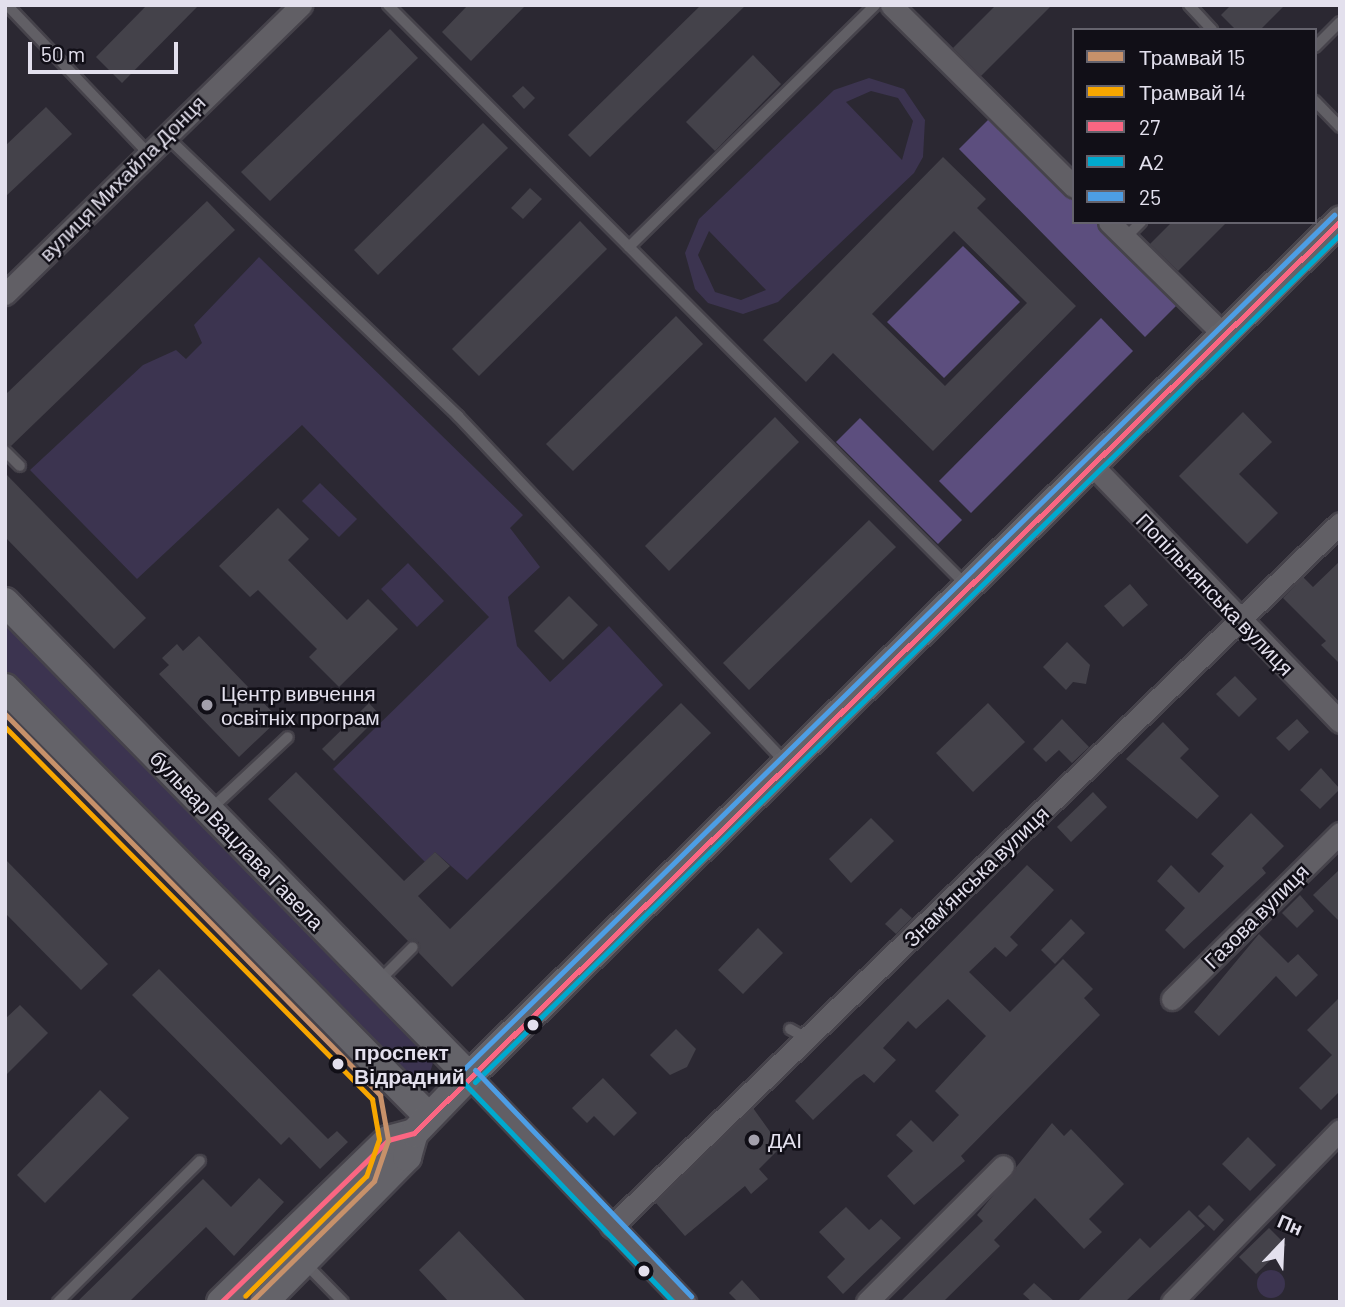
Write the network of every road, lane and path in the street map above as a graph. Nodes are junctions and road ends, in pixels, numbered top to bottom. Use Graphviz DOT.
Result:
graph roads {
  1 [pos="7,5"];
  2 [pos="301,5"];
  3 [pos="388,5"];
  4 [pos="875,5"];
  5 [pos="891,5"];
  6 [pos="1189,5"];
  7 [pos="1340,22"];
  8 [pos="1210,28"];
  9 [pos="1317,45"];
  10 [pos="1317,103"];
  11 [pos="1340,127"];
  12 [pos="165,135"];
  13 [pos="147,152"];
  14 [pos="1072,185"];
  15 [pos="1340,221"];
  16 [pos="1111,224"];
  17 [pos="1139,224"];
  18 [pos="1125,238"];
  19 [pos="629,247"];
  20 [pos="5,294"];
  21 [pos="1224,335"];
  22 [pos="5,451"];
  23 [pos="1092,465"];
  24 [pos="20,466"];
  25 [pos="1340,523"];
  26 [pos="967,587"];
  27 [pos="5,602"];
  28 [pos="1240,620"];
  29 [pos="5,688"];
  30 [pos="1340,722"];
  31 [pos="288,737"];
  32 [pos="787,764"];
  33 [pos="209,811"];
  34 [pos="1340,833"];
  35 [pos="413,947"];
  36 [pos="376,983"];
  37 [pos="1172,999"];
  38 [pos="469,1076"];
  39 [pos="422,1125"];
  40 [pos="1340,1130"];
  41 [pos="200,1161"];
  42 [pos="1003,1166"];
  43 [pos="611,1227"];
  44 [pos="284,1240"];
  45 [pos="304,1262"];
  46 [pos="58,1302"];
  47 [pos="221,1302"];
  48 [pos="264,1302"];
  49 [pos="343,1302"];
  50 [pos="685,1302"];
  51 [pos="867,1302"];
  52 [pos="1172,1302"];
  1 -- 13 [label="lane"];
  2 -- 12 [label="street, вулиця Михайла Донця"];
  3 -- 19 [label="lane"];
  4 -- 19 [label="lane"];
  5 -- 14 [label="street"];
  6 -- 8 [label="lane"];
  7 -- 9 [label="lane"];
  10 -- 11 [label="lane"];
  12 -- 13 [label="street, вулиця Михайла Донця"];
  12 -- 32 [label="lane"];
  13 -- 20 [label="street, вулиця Михайла Донця"];
  15 -- 21 [label="main road"];
  16 -- 18 [label="street"];
  17 -- 18 [label="lane"];
  18 -- 21 [label="street"];
  19 -- 26 [label="lane"];
  21 -- 23 [label="main road"];
  22 -- 24 [label="lane"];
  23 -- 26 [label="main road"];
  23 -- 28 [label="street, Попільнянська вулиця"];
  25 -- 28 [label="street, Знамʼянська вулиця"];
  26 -- 32 [label="main road"];
  27 -- 33 [label="main road, бульвар Вацлава Гавела"];
  28 -- 30 [label="street, Попільнянська вулиця"];
  28 -- 43 [label="street, Знамʼянська вулиця"];
  29 -- 39 [label="main road"];
  31 -- 33 [label="lane"];
  32 -- 38 [label="main road"];
  33 -- 36 [label="main road, бульвар Вацлава Гавела"];
  34 -- 37 [label="street, Газова вулиця"];
  35 -- 36 [label="lane"];
  36 -- 38 [label="main road, бульвар Вацлава Гавела"];
  38 -- 39 [label="main road"];
  38 -- 43 [label="street"];
  39 -- 44 [label="main road"];
  39 -- 45 [label="main road"];
  40 -- 52 [label="street"];
  41 -- 46 [label="lane"];
  42 -- 51 [label="street"];
  43 -- 50 [label="street"];
  44 -- 45 [label="lane"];
  44 -- 47 [label="main road"];
  45 -- 48 [label="main road"];
  45 -- 49 [label="lane"];
}
